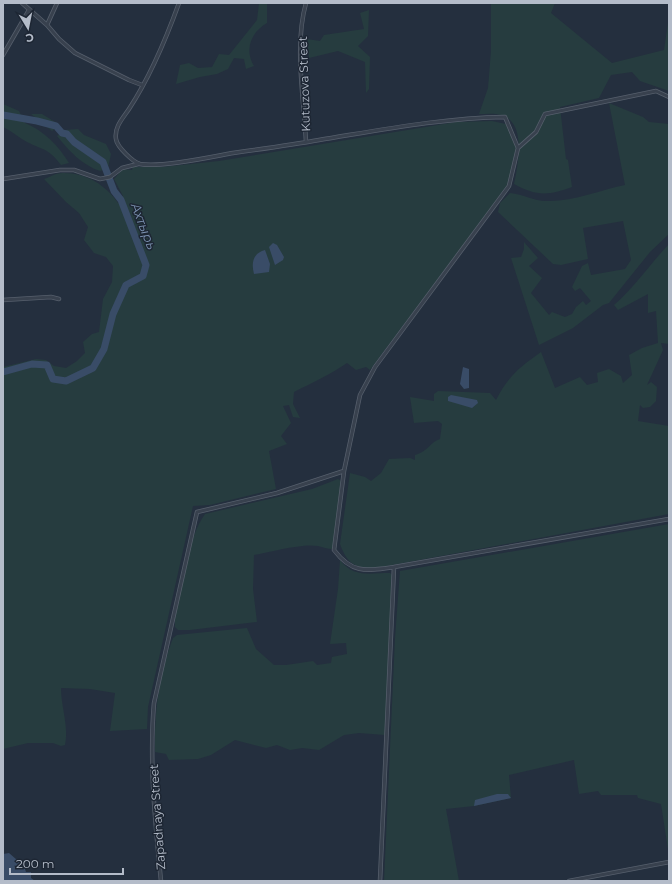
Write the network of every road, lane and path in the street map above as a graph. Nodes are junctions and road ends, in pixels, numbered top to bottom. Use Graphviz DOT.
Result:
graph roads {
  1 [pos="22,3"];
  2 [pos="57,3"];
  3 [pos="179,3"];
  4 [pos="306,3"];
  5 [pos="29,10"];
  6 [pos="47,25"];
  7 [pos="3,55"];
  8 [pos="142,84"];
  9 [pos="669,97"];
  10 [pos="306,142"];
  11 [pos="518,148"];
  12 [pos="138,164"];
  13 [pos="3,179"];
  14 [pos="59,299"];
  15 [pos="3,300"];
  16 [pos="344,471"];
  17 [pos="669,519"];
  18 [pos="394,567"];
  19 [pos="669,862"];
  20 [pos="161,881"];
  21 [pos="380,881"];
  22 [pos="569,881"];
  1 -- 5 [label="street"];
  2 -- 6 [label="street"];
  3 -- 8 [label="street"];
  4 -- 10 [label="street, Kutuzova Street"];
  5 -- 6 [label="street"];
  5 -- 7 [label="street"];
  6 -- 8 [label="street"];
  8 -- 12 [label="street"];
  9 -- 11 [label="street"];
  10 -- 11 [label="street"];
  10 -- 12 [label="street"];
  11 -- 16 [label="street"];
  12 -- 13 [label="street"];
  14 -- 15 [label="street"];
  16 -- 18 [label="street"];
  16 -- 20 [label="street, Zapadnaya Street"];
  17 -- 18 [label="street"];
  18 -- 21 [label="street"];
  19 -- 22 [label="street"];
}
